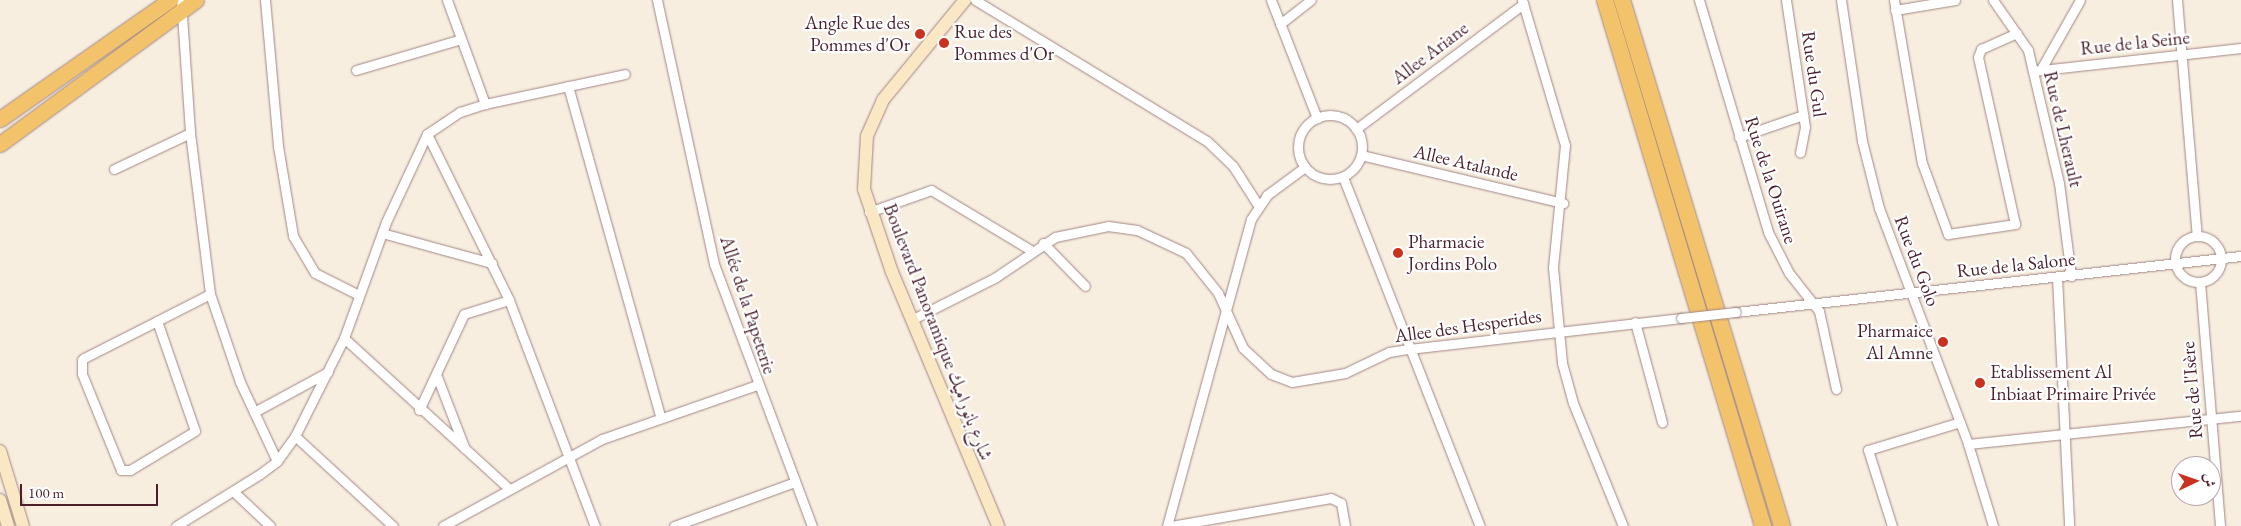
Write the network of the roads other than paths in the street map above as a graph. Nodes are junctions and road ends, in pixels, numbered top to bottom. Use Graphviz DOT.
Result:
graph roads {
  1 [pos="196,0"];
  2 [pos="265,0"];
  3 [pos="447,0"];
  4 [pos="657,0"];
  5 [pos="965,0"];
  6 [pos="975,0"];
  7 [pos="1271,0"];
  8 [pos="1311,0"];
  9 [pos="1605,0"];
  10 [pos="1622,0"];
  11 [pos="1699,0"];
  12 [pos="1786,0"];
  13 [pos="1841,0"];
  14 [pos="1894,0"];
  15 [pos="1955,0"];
  16 [pos="1993,0"];
  17 [pos="2080,0"];
  18 [pos="2177,0"];
  19 [pos="1523,2"];
  20 [pos="177,3"];
  21 [pos="1896,10"];
  22 [pos="1280,24"];
  23 [pos="2017,33"];
  24 [pos="461,39"];
  25 [pos="2241,48"];
  26 [pos="2181,54"];
  27 [pos="356,70"];
  28 [pos="2037,70"];
  29 [pos="625,74"];
  30 [pos="568,86"];
  31 [pos="485,104"];
  32 [pos="1803,115"];
  33 [pos="1317,118"];
  34 [pos="0,119"];
  35 [pos="1356,129"];
  36 [pos="190,133"];
  37 [pos="426,134"];
  38 [pos="1739,137"];
  39 [pos="0,144"];
  40 [pos="1800,153"];
  41 [pos="1361,155"];
  42 [pos="1304,167"];
  43 [pos="114,169"];
  44 [pos="1342,177"];
  45 [pos="1562,203"];
  46 [pos="1258,205"];
  47 [pos="869,212"];
  48 [pos="382,233"];
  49 [pos="2197,236"];
  50 [pos="1044,243"];
  51 [pos="1032,251"];
  52 [pos="2241,256"];
  53 [pos="2221,258"];
  54 [pos="492,263"];
  55 [pos="2176,264"];
  56 [pos="2071,276"];
  57 [pos="2057,277"];
  58 [pos="2200,282"];
  59 [pos="1085,286"];
  60 [pos="1913,292"];
  61 [pos="210,294"];
  62 [pos="359,295"];
  63 [pos="509,300"];
  64 [pos="1815,303"];
  65 [pos="1736,312"];
  66 [pos="1226,313"];
  67 [pos="911,320"];
  68 [pos="157,321"];
  69 [pos="1635,322"];
  70 [pos="1556,330"];
  71 [pos="344,338"];
  72 [pos="1409,349"];
  73 [pos="328,372"];
  74 [pos="436,374"];
  75 [pos="758,385"];
  76 [pos="1836,389"];
  77 [pos="419,410"];
  78 [pos="254,412"];
  79 [pos="2241,416"];
  80 [pos="661,418"];
  81 [pos="2211,419"];
  82 [pos="1662,422"];
  83 [pos="1960,422"];
  84 [pos="2065,434"];
  85 [pos="295,436"];
  86 [pos="1968,444"];
  87 [pos="0,451"];
  88 [pos="466,452"];
  89 [pos="570,454"];
  90 [pos="277,461"];
  91 [pos="794,482"];
  92 [pos="507,487"];
  93 [pos="232,491"];
  94 [pos="0,500"];
  95 [pos="8,526"];
  96 [pos="23,526"];
  97 [pos="176,526"];
  98 [pos="270,526"];
  99 [pos="393,526"];
  100 [pos="443,526"];
  101 [pos="595,526"];
  102 [pos="674,526"];
  103 [pos="812,526"];
  104 [pos="998,526"];
  105 [pos="1167,526"];
  106 [pos="1171,526"];
  107 [pos="1345,526"];
  108 [pos="1480,526"];
  109 [pos="1623,526"];
  110 [pos="1763,526"];
  111 [pos="1782,526"];
  112 [pos="1892,526"];
  113 [pos="1994,526"];
  114 [pos="2069,526"];
  115 [pos="2220,526"];
  1 -- 20 [label="main road"];
  2 -- 62 [label="street"];
  3 -- 24 [label="street"];
  4 -- 75 [label="street, Allée de la Papeterie"];
  5 -- 47 [label="main road, Boulevard Panoramique شارع بانوراميك"];
  6 -- 46 [label="street"];
  7 -- 22 [label="street"];
  8 -- 22 [label="street"];
  9 -- 110 [label="highway"];
  10 -- 111 [label="highway"];
  11 -- 38 [label="street, Rue de la Ouirane"];
  12 -- 32 [label="street, Rue du Gul"];
  13 -- 60 [label="street, Rue du Golo"];
  14 -- 21 [label="street"];
  15 -- 21 [label="street"];
  16 -- 23 [label="street, Rue de Lherault"];
  17 -- 28 [label="street"];
  18 -- 26 [label="street"];
  19 -- 35 [label="street, Allee Ariane"];
  19 -- 45 [label="street"];
  20 -- 34 [label="main road"];
  20 -- 36 [label="street"];
  20 -- 39 [label="main road"];
  21 -- 23 [label="street"];
  22 -- 33 [label="street"];
  23 -- 28 [label="street, Rue de Lherault"];
  24 -- 27 [label="street"];
  24 -- 31 [label="street"];
  25 -- 26 [label="street, Rue de la Seine"];
  26 -- 28 [label="street, Rue de la Seine"];
  26 -- 49 [label="street"];
  28 -- 56 [label="street, Rue de Lherault"];
  29 -- 30 [label="street"];
  30 -- 31 [label="street"];
  30 -- 80 [label="street"];
  31 -- 37 [label="street"];
  32 -- 38 [label="street"];
  32 -- 40 [label="street, Rue du Gul"];
  33 -- 35 [label="street"];
  33 -- 42 [label="street"];
  35 -- 41 [label="street"];
  36 -- 43 [label="street"];
  36 -- 61 [label="street"];
  37 -- 48 [label="street"];
  37 -- 54 [label="street"];
  38 -- 64 [label="street, Rue de la Ouirane"];
  41 -- 44 [label="street"];
  41 -- 45 [label="street, Allee Atalande"];
  42 -- 44 [label="street"];
  42 -- 46 [label="street"];
  44 -- 72 [label="street"];
  45 -- 70 [label="street"];
  46 -- 66 [label="street"];
  47 -- 51 [label="street"];
  47 -- 67 [label="main road, Boulevard Panoramique شارع بانوراميك"];
  48 -- 54 [label="street"];
  48 -- 62 [label="street"];
  49 -- 53 [label="street"];
  49 -- 55 [label="street"];
  50 -- 51 [label="street, Allee des Hesperides"];
  50 -- 59 [label="street"];
  50 -- 66 [label="street, Allee des Hesperides"];
  51 -- 67 [label="street, Allee des Hesperides"];
  52 -- 53 [label="street, Rue de la Salone"];
  53 -- 55 [label="street, Rue de la Salone"];
  53 -- 58 [label="street"];
  54 -- 63 [label="street"];
  55 -- 56 [label="street, Rue de la Salone"];
  55 -- 58 [label="street"];
  56 -- 57 [label="street, Rue de la Salone"];
  57 -- 60 [label="street, Rue de la Salone"];
  57 -- 84 [label="street"];
  58 -- 81 [label="street, Rue de l'Isère"];
  60 -- 64 [label="street, Rue de la Salone"];
  60 -- 83 [label="street, Rue du Golo"];
  61 -- 68 [label="street"];
  61 -- 78 [label="street"];
  62 -- 71 [label="street"];
  63 -- 74 [label="street"];
  63 -- 89 [label="street"];
  64 -- 65 [label="street, Rue de la Salone"];
  64 -- 76 [label="street, Rue de la Ouirane"];
  65 -- 69 [label="street, Allee des Hesperides, bridge"];
  66 -- 72 [label="street, Allee des Hesperides"];
  66 -- 105 [label="street"];
  67 -- 104 [label="main road, Boulevard Panoramique شارع بانوراميك"];
  68 -- 68 [label="street"];
  69 -- 70 [label="street, Allee des Hesperides"];
  69 -- 82 [label="street"];
  70 -- 72 [label="street, Allee des Hesperides"];
  70 -- 109 [label="street"];
  71 -- 73 [label="street"];
  71 -- 77 [label="street"];
  72 -- 108 [label="street"];
  73 -- 78 [label="street"];
  73 -- 85 [label="street"];
  74 -- 77 [label="street"];
  74 -- 88 [label="street"];
  75 -- 80 [label="street"];
  75 -- 91 [label="street, Allée de la Papeterie"];
  77 -- 88 [label="street"];
  78 -- 90 [label="street"];
  79 -- 81 [label="street"];
  80 -- 89 [label="street"];
  81 -- 84 [label="street"];
  81 -- 115 [label="street, Rue de l'Isère"];
  83 -- 86 [label="street, Rue du Golo"];
  83 -- 112 [label="street"];
  84 -- 86 [label="street"];
  84 -- 114 [label="street"];
  85 -- 90 [label="street"];
  85 -- 99 [label="street"];
  86 -- 113 [label="street, Rue du Golo"];
  87 -- 96 [label="main road"];
  88 -- 92 [label="street"];
  89 -- 92 [label="street"];
  89 -- 101 [label="street"];
  90 -- 93 [label="street"];
  91 -- 102 [label="street"];
  91 -- 103 [label="street, Allée de la Papeterie"];
  92 -- 100 [label="street"];
  93 -- 97 [label="street"];
  93 -- 98 [label="street"];
  94 -- 95 [label="main road"];
  106 -- 107 [label="street"];
}
